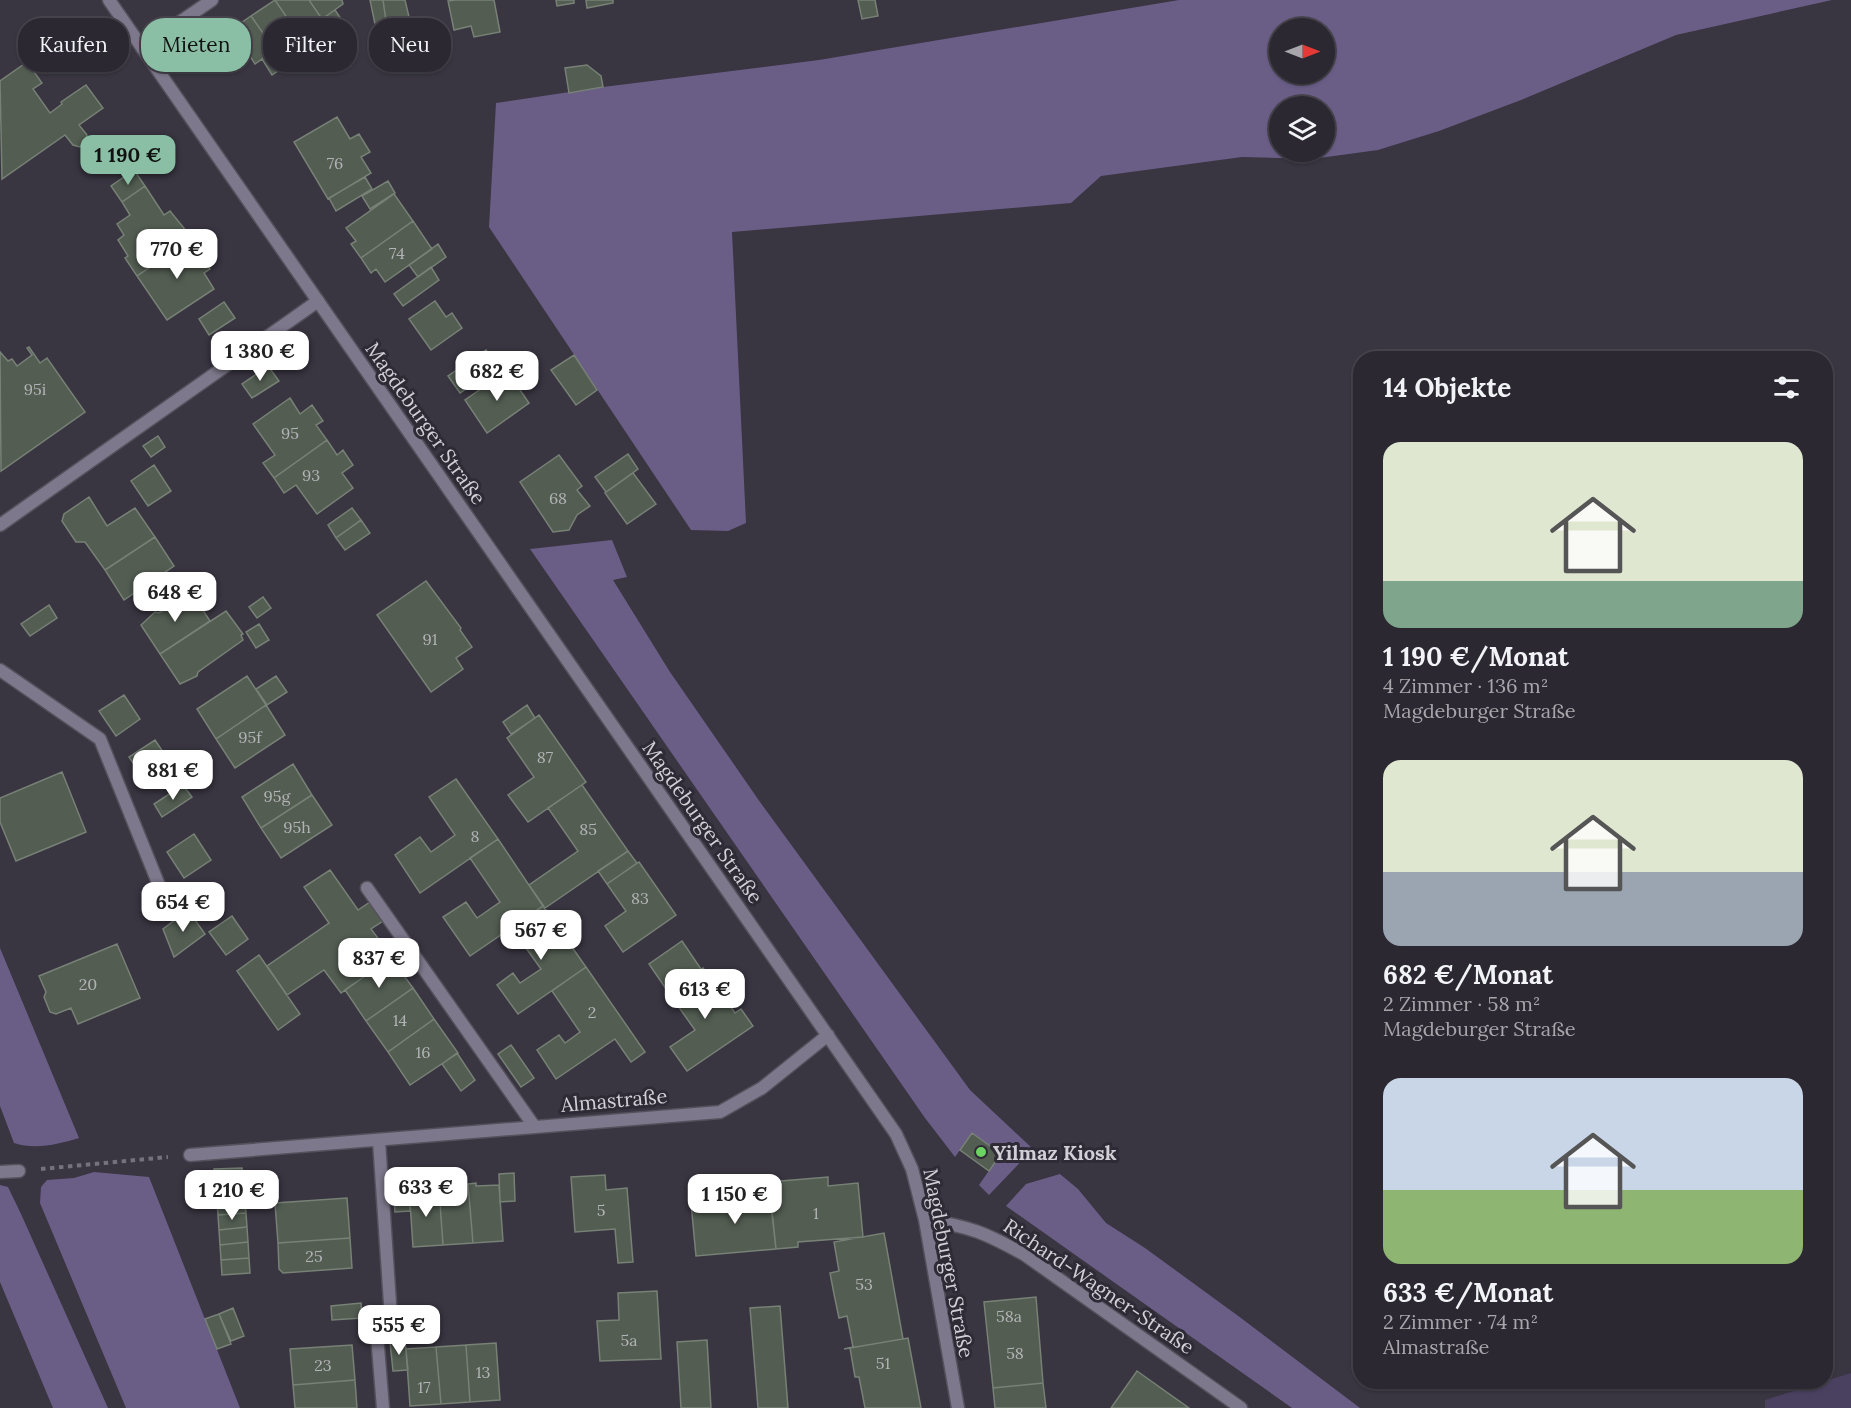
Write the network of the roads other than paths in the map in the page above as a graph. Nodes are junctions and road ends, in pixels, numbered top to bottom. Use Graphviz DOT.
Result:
graph roads {
  1 [pos="109,0"];
  2 [pos="212,0"];
  3 [pos="186,18"];
  4 [pos="141,47"];
  5 [pos="159,72"];
  6 [pos="318,301"];
  7 [pos="0,525"];
  8 [pos="0,670"];
  9 [pos="367,888"];
  10 [pos="169,910"];
  11 [pos="828,1035"];
  12 [pos="534,1126"];
  13 [pos="379,1141"];
  14 [pos="190,1155"];
  15 [pos="19,1171"];
  16 [pos="0,1172"];
  17 [pos="925,1220"];
  18 [pos="382,1408"];
  19 [pos="958,1408"];
  20 [pos="1241,1408"];
  1 -- 4 [label="street, Magdeburger Straße"];
  2 -- 3 [label="street"];
  5 -- 6 [label="street, Magdeburger Straße"];
  6 -- 7 [label="street"];
  6 -- 11 [label="street, Magdeburger Straße"];
  8 -- 10 [label="street"];
  9 -- 12 [label="street"];
  11 -- 12 [label="street, Almastraße"];
  11 -- 17 [label="street, Magdeburger Straße"];
  12 -- 13 [label="street, Almastraße"];
  13 -- 14 [label="street, Almastraße"];
  13 -- 18 [label="street"];
  15 -- 16 [label="street"];
  17 -- 19 [label="street, Magdeburger Straße"];
  17 -- 20 [label="street, Richard-Wagner-Straße"];
}
